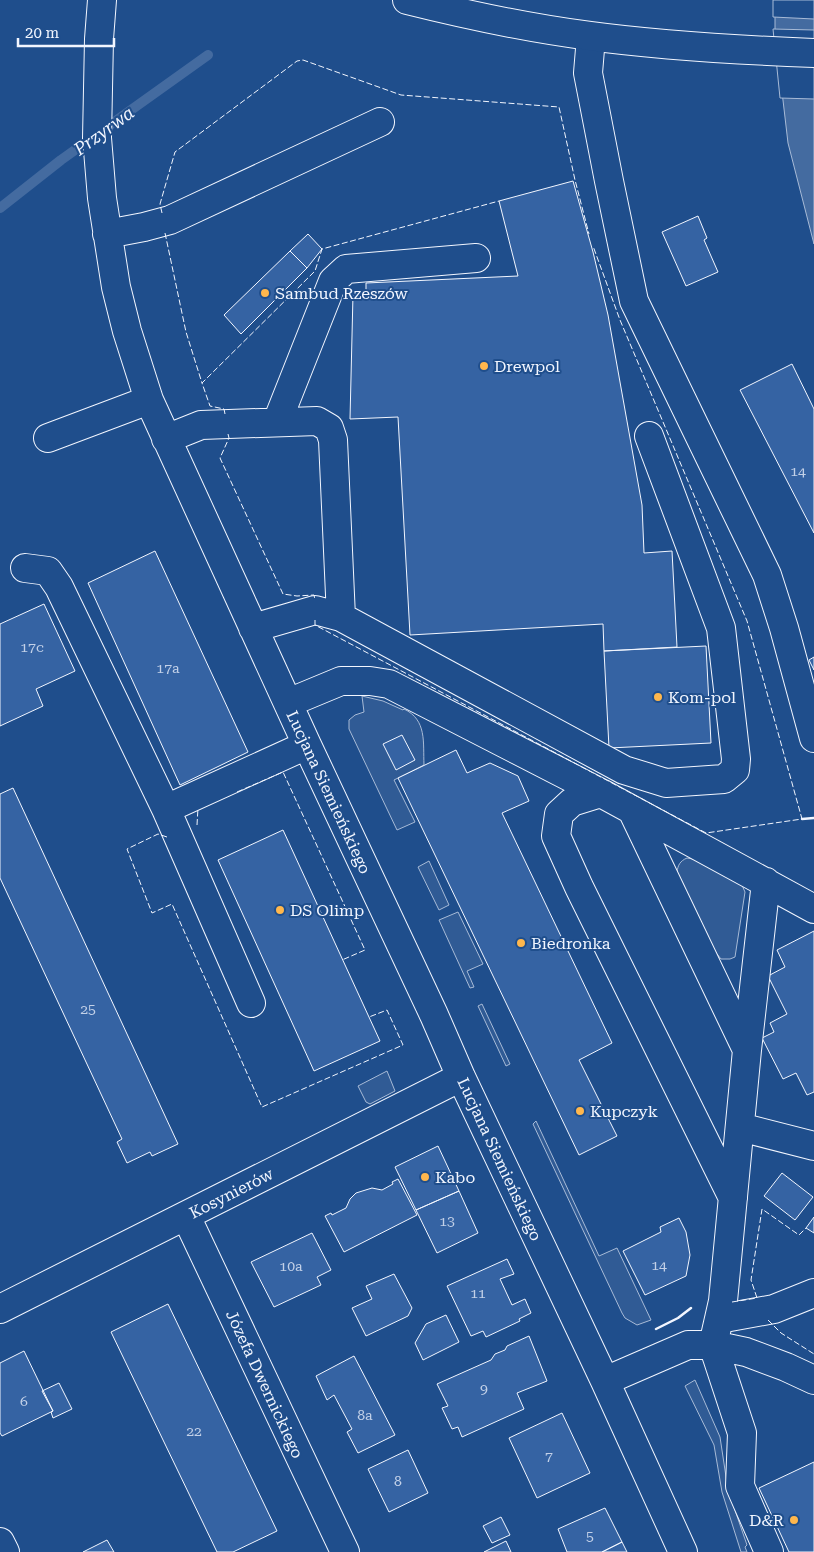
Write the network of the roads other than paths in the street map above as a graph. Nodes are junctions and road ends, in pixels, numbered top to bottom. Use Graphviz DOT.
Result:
graph roads {
  1 [pos="102,0"];
  2 [pos="407,0"];
  3 [pos="591,37"];
  4 [pos="814,53"];
  5 [pos="380,122"];
  6 [pos="107,234"];
  7 [pos="476,258"];
  8 [pos="149,400"];
  9 [pos="277,422"];
  10 [pos="650,436"];
  11 [pos="48,438"];
  12 [pos="166,439"];
  13 [pos="25,568"];
  14 [pos="342,616"];
  15 [pos="253,628"];
  16 [pos="288,703"];
  17 [pos="814,738"];
  18 [pos="306,745"];
  19 [pos="601,793"];
  20 [pos="166,809"];
  21 [pos="632,810"];
  22 [pos="766,882"];
  23 [pos="814,910"];
  24 [pos="251,1003"];
  25 [pos="747,1050"];
  26 [pos="461,1077"];
  27 [pos="740,1127"];
  28 [pos="814,1146"];
  29 [pos="733,1198"];
  30 [pos="186,1216"];
  31 [pos="814,1293"];
  32 [pos="0,1309"];
  33 [pos="719,1319"];
  34 [pos="713,1345"];
  35 [pos="814,1380"];
  36 [pos="605,1381"];
  37 [pos="0,1542"];
  38 [pos="5,1552"];
  39 [pos="345,1552"];
  40 [pos="683,1552"];
  41 [pos="768,1552"];
  1 -- 6 [label="street, Lucjana Siemieńskiego"];
  2 -- 3 [label="street"];
  3 -- 4 [label="street"];
  3 -- 17 [label="street"];
  5 -- 6 [label="street"];
  6 -- 8 [label="street, Lucjana Siemieńskiego"];
  7 -- 9 [label="street"];
  8 -- 11 [label="street"];
  8 -- 12 [label="street, Lucjana Siemieńskiego"];
  9 -- 12 [label="street"];
  9 -- 14 [label="street"];
  10 -- 14 [label="street"];
  12 -- 15 [label="street, Lucjana Siemieńskiego"];
  13 -- 20 [label="street"];
  14 -- 15 [label="street"];
  15 -- 16 [label="street, Lucjana Siemieńskiego"];
  16 -- 18 [label="street, Lucjana Siemieńskiego"];
  16 -- 19 [label="street"];
  18 -- 20 [label="street"];
  18 -- 26 [label="street, Lucjana Siemieńskiego"];
  19 -- 21 [label="street"];
  19 -- 29 [label="street"];
  20 -- 24 [label="street"];
  21 -- 22 [label="street"];
  21 -- 25 [label="street"];
  22 -- 23 [label="street"];
  22 -- 25 [label="street"];
  25 -- 27 [label="street"];
  26 -- 30 [label="street, Kosynierów"];
  26 -- 36 [label="street, Lucjana Siemieńskiego"];
  27 -- 28 [label="street"];
  27 -- 29 [label="street"];
  29 -- 33 [label="street"];
  30 -- 32 [label="street, Kosynierów"];
  30 -- 39 [label="street, Józefa Dwernickiego"];
  31 -- 33 [label="street"];
  33 -- 34 [label="street"];
  34 -- 35 [label="street"];
  34 -- 36 [label="street"];
  34 -- 41 [label="street"];
  36 -- 40 [label="street, Lucjana Siemieńskiego"];
  37 -- 38 [label="street"];
}
